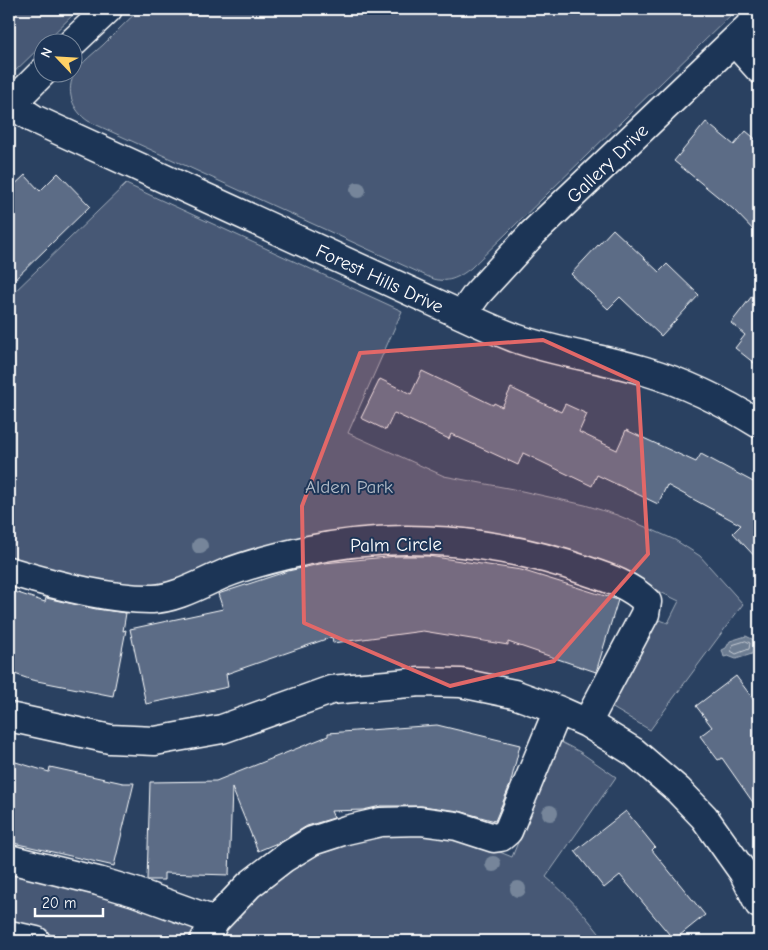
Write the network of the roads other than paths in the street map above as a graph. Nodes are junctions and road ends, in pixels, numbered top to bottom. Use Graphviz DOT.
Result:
graph roads {
  1 [pos="108,9"];
  2 [pos="759,17"];
  3 [pos="82,34"];
  4 [pos="734,41"];
  5 [pos="759,69"];
  6 [pos="33,82"];
  7 [pos="10,105"];
  8 [pos="462,315"];
  9 [pos="759,424"];
  10 [pos="9,571"];
  11 [pos="558,710"];
  12 [pos="9,717"];
  13 [pos="586,723"];
  14 [pos="9,859"];
  15 [pos="759,904"];
  16 [pos="209,931"];
  17 [pos="9,935"];
  18 [pos="36,941"];
  1 -- 3 [label="street"];
  2 -- 4 [label="street, Gallery Drive"];
  4 -- 5 [label="street"];
  4 -- 8 [label="street, Gallery Drive"];
  6 -- 7 [label="street"];
  7 -- 8 [label="street, Forest Hills Drive"];
  8 -- 9 [label="street, Forest Hills Drive"];
  10 -- 13 [label="street, Palm Circle"];
  11 -- 12 [label="street"];
  11 -- 13 [label="street"];
  11 -- 16 [label="street"];
  13 -- 15 [label="street"];
  14 -- 16 [label="street"];
  17 -- 18 [label="street"];
}
